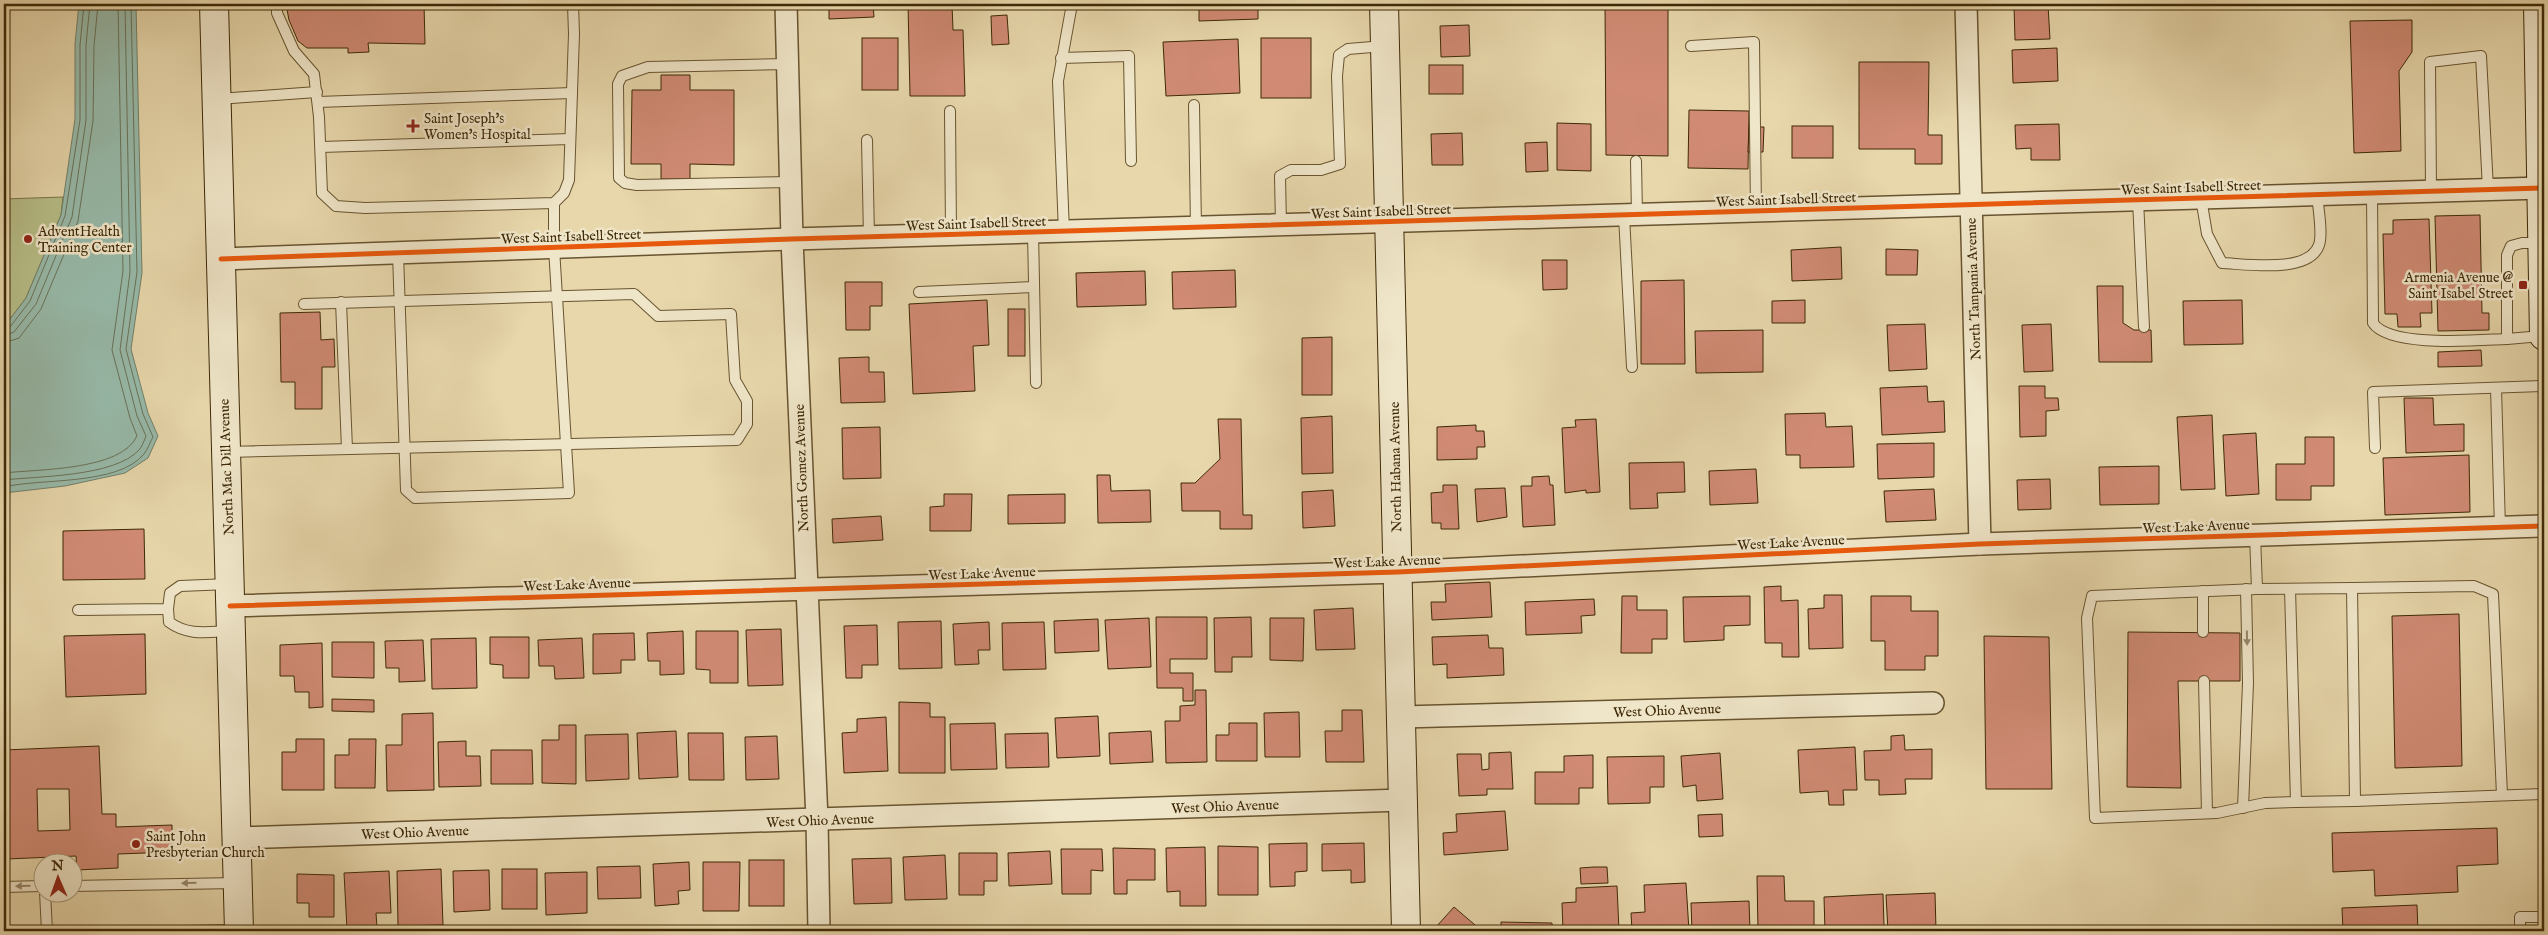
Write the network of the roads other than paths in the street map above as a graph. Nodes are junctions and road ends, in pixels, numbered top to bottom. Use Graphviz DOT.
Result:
graph roads {
  1 [pos="214,4"];
  2 [pos="277,4"];
  3 [pos="573,4"];
  4 [pos="786,4"];
  5 [pos="1072,4"];
  6 [pos="1262,4"];
  7 [pos="1288,4"];
  8 [pos="1384,4"];
  9 [pos="1966,4"];
  10 [pos="2540,9"];
  11 [pos="1385,46"];
  12 [pos="1691,46"];
  13 [pos="1061,58"];
  14 [pos="788,64"];
  15 [pos="2542,80"];
  16 [pos="572,93"];
  17 [pos="318,97"];
  18 [pos="217,99"];
  19 [pos="1194,104"];
  20 [pos="950,110"];
  21 [pos="570,139"];
  22 [pos="867,140"];
  23 [pos="320,147"];
  24 [pos="1131,161"];
  25 [pos="1636,161"];
  26 [pos="2542,175"];
  27 [pos="790,182"];
  28 [pos="2488,189"];
  29 [pos="2431,191"];
  30 [pos="2372,193"];
  31 [pos="2317,194"];
  32 [pos="2201,198"];
  33 [pos="2138,200"];
  34 [pos="554,203"];
  35 [pos="1971,205"];
  36 [pos="1756,212"];
  37 [pos="1630,215"];
  38 [pos="2543,216"];
  39 [pos="1390,222"];
  40 [pos="1282,226"];
  41 [pos="1196,228"];
  42 [pos="1033,232"];
  43 [pos="1064,232"];
  44 [pos="951,235"];
  45 [pos="869,237"];
  46 [pos="792,239"];
  47 [pos="2542,243"];
  48 [pos="554,248"];
  49 [pos="398,253"];
  50 [pos="221,259"];
  51 [pos="1034,287"];
  52 [pos="919,292"];
  53 [pos="557,297"];
  54 [pos="399,301"];
  55 [pos="341,302"];
  56 [pos="304,304"];
  57 [pos="2544,306"];
  58 [pos="2144,326"];
  59 [pos="2544,336"];
  60 [pos="2507,339"];
  61 [pos="1632,367"];
  62 [pos="1036,383"];
  63 [pos="2544,386"];
  64 [pos="2496,388"];
  65 [pos="565,444"];
  66 [pos="404,447"];
  67 [pos="2375,448"];
  68 [pos="347,449"];
  69 [pos="226,452"];
  70 [pos="2544,526"];
  71 [pos="2500,528"];
  72 [pos="2255,535"];
  73 [pos="1980,544"];
  74 [pos="1398,572"];
  75 [pos="2290,588"];
  76 [pos="2352,588"];
  77 [pos="805,589"];
  78 [pos="2246,589"];
  79 [pos="2257,589"];
  80 [pos="2203,591"];
  81 [pos="230,607"];
  82 [pos="168,609"];
  83 [pos="78,610"];
  84 [pos="2203,632"];
  85 [pos="2204,681"];
  86 [pos="1933,703"];
  87 [pos="1401,717"];
  88 [pos="2544,794"];
  89 [pos="2502,795"];
  90 [pos="1403,800"];
  91 [pos="2355,801"];
  92 [pos="2296,802"];
  93 [pos="2243,808"];
  94 [pos="2207,814"];
  95 [pos="817,820"];
  96 [pos="236,838"];
  97 [pos="238,882"];
  98 [pos="32,886"];
  99 [pos="82,886"];
  100 [pos="4,887"];
  101 [pos="46,902"];
  102 [pos="2544,917"];
  103 [pos="47,931"];
  104 [pos="183,931"];
  105 [pos="239,931"];
  106 [pos="820,931"];
  107 [pos="1406,931"];
  108 [pos="2520,931"];
  1 -- 18 [label="street, North Mac Dill Avenue"];
  2 -- 17 [label="lane"];
  3 -- 16 [label="lane"];
  4 -- 14 [label="street, North Gomez Avenue"];
  5 -- 13 [label="lane"];
  6 -- 7 [label="lane"];
  8 -- 11 [label="street, North Habana Avenue"];
  9 -- 35 [label="street, North Tampania Avenue"];
  10 -- 15 [label="street"];
  11 -- 39 [label="street, North Habana Avenue"];
  11 -- 40 [label="lane"];
  12 -- 36 [label="lane"];
  13 -- 24 [label="lane"];
  13 -- 43 [label="lane"];
  14 -- 27 [label="street, North Gomez Avenue"];
  14 -- 27 [label="lane"];
  15 -- 26 [label="street"];
  16 -- 17 [label="lane"];
  16 -- 21 [label="lane"];
  17 -- 18 [label="lane"];
  17 -- 23 [label="lane"];
  18 -- 50 [label="street, North Mac Dill Avenue"];
  19 -- 41 [label="lane"];
  20 -- 44 [label="lane"];
  21 -- 23 [label="lane"];
  21 -- 34 [label="lane"];
  22 -- 45 [label="lane"];
  23 -- 34 [label="lane"];
  25 -- 37 [label="lane"];
  26 -- 28 [label="street, West Saint Isabell Street"];
  26 -- 38 [label="street"];
  27 -- 46 [label="street, North Gomez Avenue"];
  28 -- 29 [label="street, West Saint Isabell Street"];
  28 -- 29 [label="lane"];
  29 -- 30 [label="street, West Saint Isabell Street"];
  30 -- 31 [label="street, West Saint Isabell Street"];
  30 -- 60 [label="lane"];
  31 -- 32 [label="street, West Saint Isabell Street"];
  31 -- 32 [label="lane"];
  32 -- 33 [label="street, West Saint Isabell Street"];
  33 -- 35 [label="street, West Saint Isabell Street"];
  33 -- 58 [label="lane"];
  34 -- 48 [label="lane"];
  35 -- 36 [label="street, West Saint Isabell Street"];
  35 -- 73 [label="street, North Tampania Avenue"];
  36 -- 37 [label="street, West Saint Isabell Street"];
  37 -- 39 [label="street, West Saint Isabell Street"];
  37 -- 61 [label="lane"];
  38 -- 47 [label="street"];
  39 -- 40 [label="street, West Saint Isabell Street"];
  39 -- 74 [label="street, North Habana Avenue"];
  40 -- 41 [label="street, West Saint Isabell Street"];
  41 -- 43 [label="street, West Saint Isabell Street"];
  42 -- 43 [label="street, West Saint Isabell Street"];
  42 -- 44 [label="street, West Saint Isabell Street"];
  42 -- 51 [label="lane"];
  44 -- 45 [label="street, West Saint Isabell Street"];
  45 -- 46 [label="street, West Saint Isabell Street"];
  46 -- 48 [label="street, West Saint Isabell Street"];
  46 -- 77 [label="street, North Gomez Avenue"];
  47 -- 57 [label="street"];
  47 -- 60 [label="lane"];
  48 -- 49 [label="street, West Saint Isabell Street"];
  48 -- 53 [label="lane"];
  49 -- 50 [label="street, West Saint Isabell Street"];
  49 -- 54 [label="lane"];
  50 -- 69 [label="street, North Mac Dill Avenue"];
  51 -- 52 [label="lane"];
  51 -- 62 [label="lane"];
  53 -- 54 [label="lane"];
  53 -- 65 [label="lane"];
  53 -- 65 [label="lane"];
  54 -- 55 [label="lane"];
  54 -- 66 [label="lane"];
  55 -- 56 [label="lane"];
  55 -- 68 [label="lane"];
  57 -- 59 [label="street"];
  59 -- 60 [label="lane"];
  63 -- 64 [label="lane"];
  64 -- 67 [label="lane"];
  64 -- 71 [label="lane"];
  65 -- 66 [label="lane"];
  65 -- 66 [label="lane"];
  66 -- 68 [label="lane"];
  68 -- 69 [label="lane"];
  69 -- 81 [label="street, North Mac Dill Avenue"];
  70 -- 71 [label="street, West Lake Avenue"];
  71 -- 72 [label="street, West Lake Avenue"];
  72 -- 73 [label="street, West Lake Avenue"];
  72 -- 79 [label="lane"];
  73 -- 74 [label="street, West Lake Avenue"];
  74 -- 77 [label="street, West Lake Avenue"];
  74 -- 87 [label="street, North Habana Avenue"];
  75 -- 76 [label="lane"];
  75 -- 79 [label="lane"];
  75 -- 92 [label="lane"];
  76 -- 89 [label="lane"];
  76 -- 91 [label="lane"];
  77 -- 81 [label="street, West Lake Avenue"];
  77 -- 95 [label="street, North Gomez Avenue"];
  78 -- 79 [label="lane"];
  78 -- 80 [label="lane"];
  78 -- 93 [label="lane, one-way"];
  80 -- 84 [label="lane"];
  80 -- 94 [label="lane"];
  81 -- 82 [label="lane"];
  81 -- 82 [label="lane"];
  81 -- 96 [label="street, North Mac Dill Avenue"];
  82 -- 83 [label="lane"];
  85 -- 94 [label="lane"];
  86 -- 87 [label="street, West Ohio Avenue"];
  87 -- 90 [label="street, North Habana Avenue"];
  88 -- 89 [label="lane"];
  89 -- 91 [label="lane"];
  90 -- 95 [label="street, West Ohio Avenue"];
  90 -- 107 [label="street, North Habana Avenue"];
  91 -- 92 [label="lane"];
  92 -- 93 [label="lane"];
  93 -- 94 [label="lane"];
  95 -- 96 [label="street, West Ohio Avenue"];
  95 -- 106 [label="street, North Gomez Avenue"];
  96 -- 97 [label="street, North Mac Dill Avenue"];
  97 -- 99 [label="lane, one-way"];
  97 -- 105 [label="street, North Mac Dill Avenue"];
  98 -- 100 [label="lane, one-way"];
  101 -- 103 [label="lane"];
  102 -- 108 [label="lane"];
  104 -- 105 [label="lane"];
}
